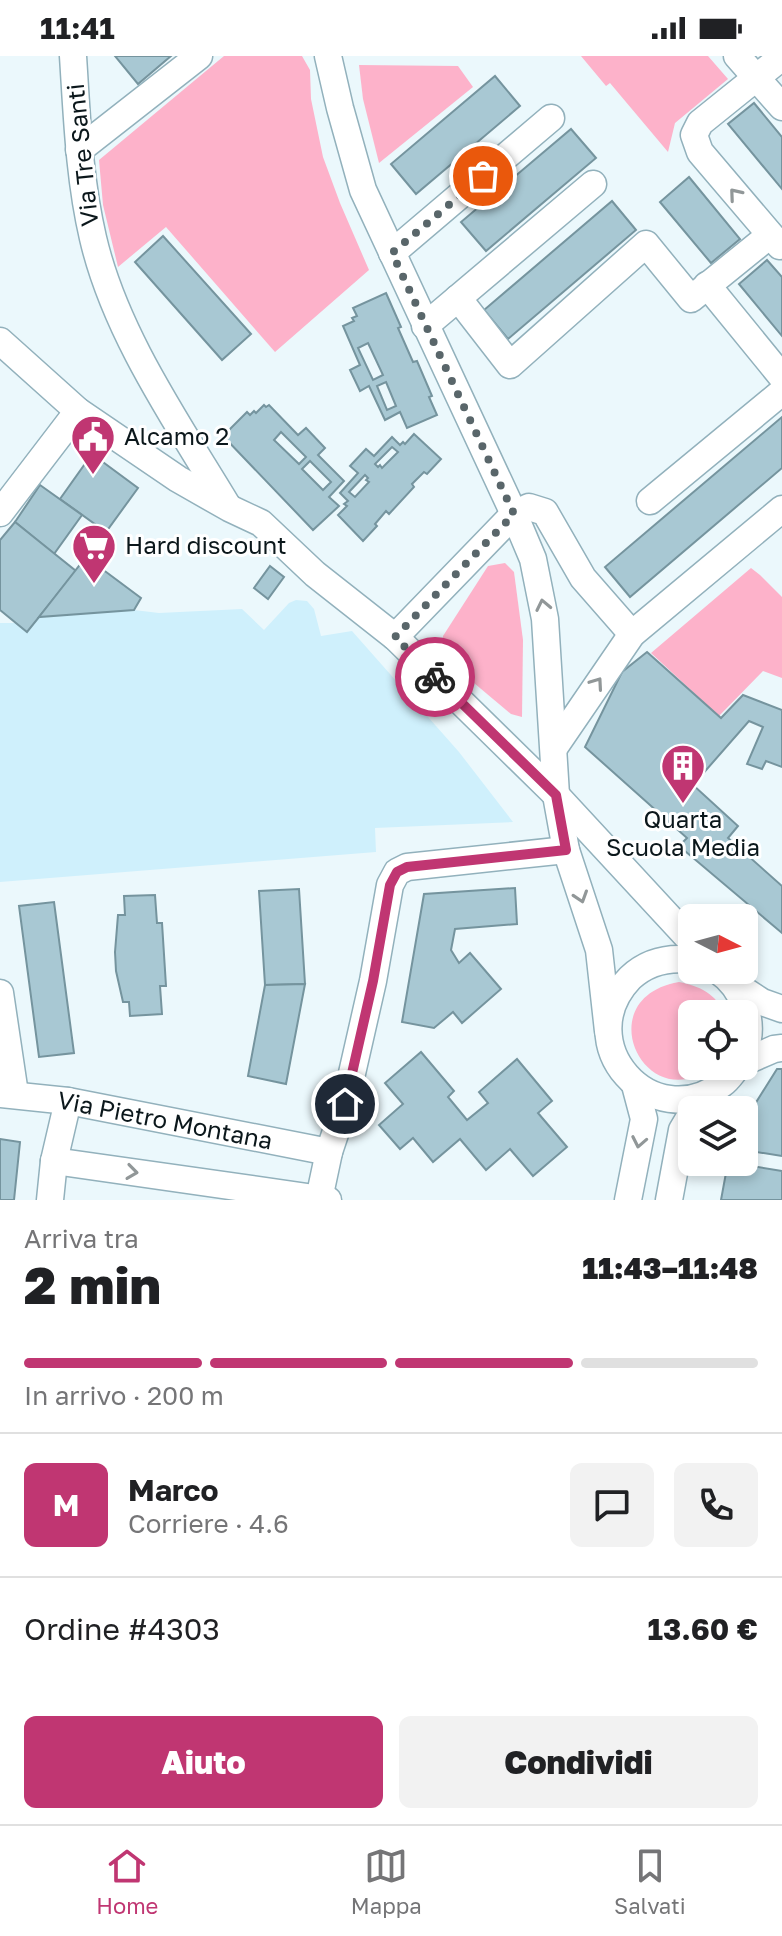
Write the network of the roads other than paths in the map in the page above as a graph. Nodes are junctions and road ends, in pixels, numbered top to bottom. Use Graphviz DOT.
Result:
graph roads {
  1 [pos="73,56"];
  2 [pos="199,56"];
  3 [pos="328,56"];
  4 [pos="341,56"];
  5 [pos="737,56"];
  6 [pos="782,57"];
  7 [pos="755,78"];
  8 [pos="782,107"];
  9 [pos="340,108"];
  10 [pos="551,118"];
  11 [pos="79,150"];
  12 [pos="593,184"];
  13 [pos="776,242"];
  14 [pos="392,253"];
  15 [pos="707,285"];
  16 [pos="458,298"];
  17 [pos="425,326"];
  18 [pos="0,341"];
  19 [pos="782,377"];
  20 [pos="782,392"];
  21 [pos="78,411"];
  22 [pos="650,501"];
  23 [pos="229,508"];
  24 [pos="782,509"];
  25 [pos="0,513"];
  26 [pos="514,514"];
  27 [pos="632,634"];
  28 [pos="395,637"];
  29 [pos="554,748"];
  30 [pos="556,795"];
  31 [pos="566,850"];
  32 [pos="678,927"];
  33 [pos="678,958"];
  34 [pos="730,984"];
  35 [pos="736,984"];
  36 [pos="0,993"];
  37 [pos="742,1000"];
  38 [pos="782,1009"];
  39 [pos="608,1031"];
  40 [pos="782,1048"];
  41 [pos="758,1056"];
  42 [pos="727,1080"];
  43 [pos="635,1085"];
  44 [pos="8,1094"];
  45 [pos="709,1096"];
  46 [pos="678,1100"];
  47 [pos="68,1101"];
  48 [pos="329,1152"];
  49 [pos="678,1152"];
  50 [pos="54,1161"];
  51 [pos="319,1199"];
  52 [pos="50,1200"];
  53 [pos="328,1200"];
  54 [pos="628,1200"];
  55 [pos="669,1200"];
  1 -- 11 [label="street, Via Tre Santi"];
  2 -- 11 [label="street"];
  3 -- 9 [label="street"];
  4 -- 9 [label="street"];
  5 -- 7 [label="street"];
  6 -- 7 [label="street"];
  7 -- 8 [label="street"];
  13 -- 7 [label="street, one-way"];
  9 -- 14 [label="street"];
  10 -- 14 [label="street"];
  11 -- 23 [label="street, Via Tre Santi"];
  12 -- 16 [label="street"];
  13 -- 15 [label="street"];
  14 -- 17 [label="street"];
  15 -- 16 [label="street"];
  15 -- 19 [label="street"];
  16 -- 17 [label="street"];
  17 -- 26 [label="street"];
  18 -- 21 [label="street"];
  20 -- 22 [label="street"];
  21 -- 23 [label="street"];
  21 -- 25 [label="street"];
  23 -- 28 [label="street"];
  24 -- 27 [label="street"];
  26 -- 27 [label="street"];
  26 -- 28 [label="street"];
  29 -- 26 [label="street, one-way"];
  29 -- 27 [label="street, one-way"];
  28 -- 30 [label="street"];
  29 -- 30 [label="street"];
  30 -- 31 [label="street"];
  30 -- 32 [label="street"];
  31 -- 39 [label="street, one-way"];
  31 -- 48 [label="street"];
  33 -- 39 [label="street"];
  34 -- 37 [label="street"];
  35 -- 38 [label="street"];
  36 -- 44 [label="street"];
  39 -- 43 [label="street"];
  40 -- 41 [label="street"];
  42 -- 45 [label="street"];
  43 -- 46 [label="street"];
  43 -- 54 [label="street, one-way"];
  44 -- 47 [label="street, Via Pietro Montana"];
  47 -- 48 [label="street, Via Pietro Montana"];
  47 -- 50 [label="street"];
  48 -- 51 [label="street"];
  49 -- 55 [label="street"];
  50 -- 51 [label="street, one-way"];
  50 -- 52 [label="street"];
  51 -- 53 [label="street"];
}
